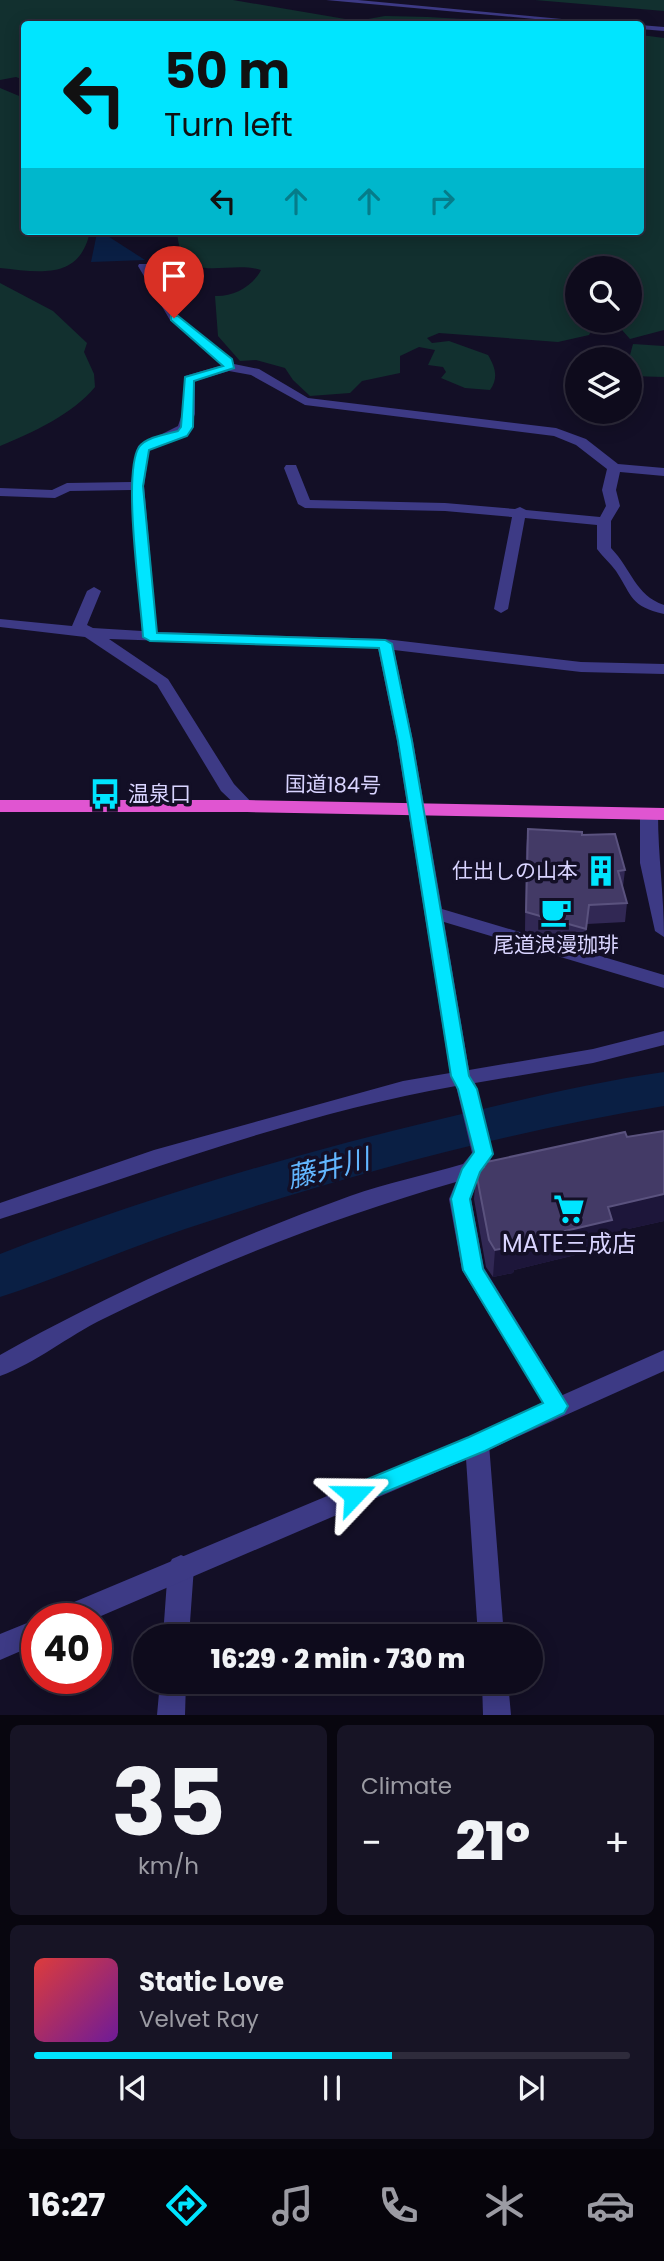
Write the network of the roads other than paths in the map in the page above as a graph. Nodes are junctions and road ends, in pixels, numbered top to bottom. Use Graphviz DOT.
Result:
graph roads {
  1 [pos="330,0"];
  2 [pos="576,21"];
  3 [pos="644,27"];
  4 [pos="664,29"];
  5 [pos="143,266"];
  6 [pos="229,368"];
  7 [pos="291,468"];
  8 [pos="614,468"];
  9 [pos="664,472"];
  10 [pos="137,486"];
  11 [pos="0,492"];
  12 [pos="520,512"];
  13 [pos="604,521"];
  14 [pos="94,591"];
  15 [pos="501,609"];
  16 [pos="664,610"];
  17 [pos="0,623"];
  18 [pos="85,630"];
  19 [pos="150,637"];
  20 [pos="385,644"];
  21 [pos="664,669"];
  22 [pos="0,806"];
  23 [pos="247,806"];
  24 [pos="415,810"];
  25 [pos="656,814"];
  26 [pos="434,914"];
  27 [pos="664,931"];
  28 [pos="664,982"];
  29 [pos="664,1038"];
  30 [pos="464,1083"];
  31 [pos="484,1162"];
  32 [pos="0,1211"];
  33 [pos="664,1360"];
  34 [pos="0,1366"];
  35 [pos="557,1406"];
  36 [pos="477,1444"];
  37 [pos="181,1567"];
  38 [pos="100,1603"];
  39 [pos="177,1624"];
  40 [pos="490,1624"];
  41 [pos="21,1638"];
  42 [pos="0,1647"];
  43 [pos="172,1694"];
  44 [pos="496,1694"];
  45 [pos="171,1715"];
  46 [pos="497,1715"];
  1 -- 2 [label="street"];
  3 -- 4 [label="street"];
  5 -- 6 [label="street"];
  6 -- 8 [label="street"];
  6 -- 10 [label="street"];
  7 -- 12 [label="street"];
  8 -- 9 [label="street"];
  8 -- 13 [label="street"];
  10 -- 11 [label="street"];
  10 -- 19 [label="street"];
  12 -- 13 [label="street"];
  12 -- 15 [label="street"];
  13 -- 16 [label="street"];
  14 -- 18 [label="street"];
  17 -- 18 [label="street"];
  18 -- 19 [label="street"];
  18 -- 23 [label="street"];
  19 -- 20 [label="street"];
  20 -- 21 [label="street"];
  20 -- 24 [label="street"];
  22 -- 23 [label="highway, 国道184号"];
  23 -- 24 [label="highway, 国道184号"];
  24 -- 25 [label="highway, 国道184号"];
  24 -- 26 [label="street"];
  25 -- 27 [label="street"];
  26 -- 28 [label="street"];
  26 -- 30 [label="street"];
  29 -- 30 [label="street"];
  30 -- 31 [label="street"];
  30 -- 32 [label="street"];
  31 -- 34 [label="street"];
  31 -- 35 [label="street"];
  33 -- 35 [label="street"];
  35 -- 36 [label="street"];
  36 -- 37 [label="street"];
  36 -- 40 [label="street"];
  37 -- 38 [label="street"];
  37 -- 39 [label="street"];
  41 -- 42 [label="street"];
  43 -- 45 [label="street"];
  44 -- 46 [label="street"];
}
